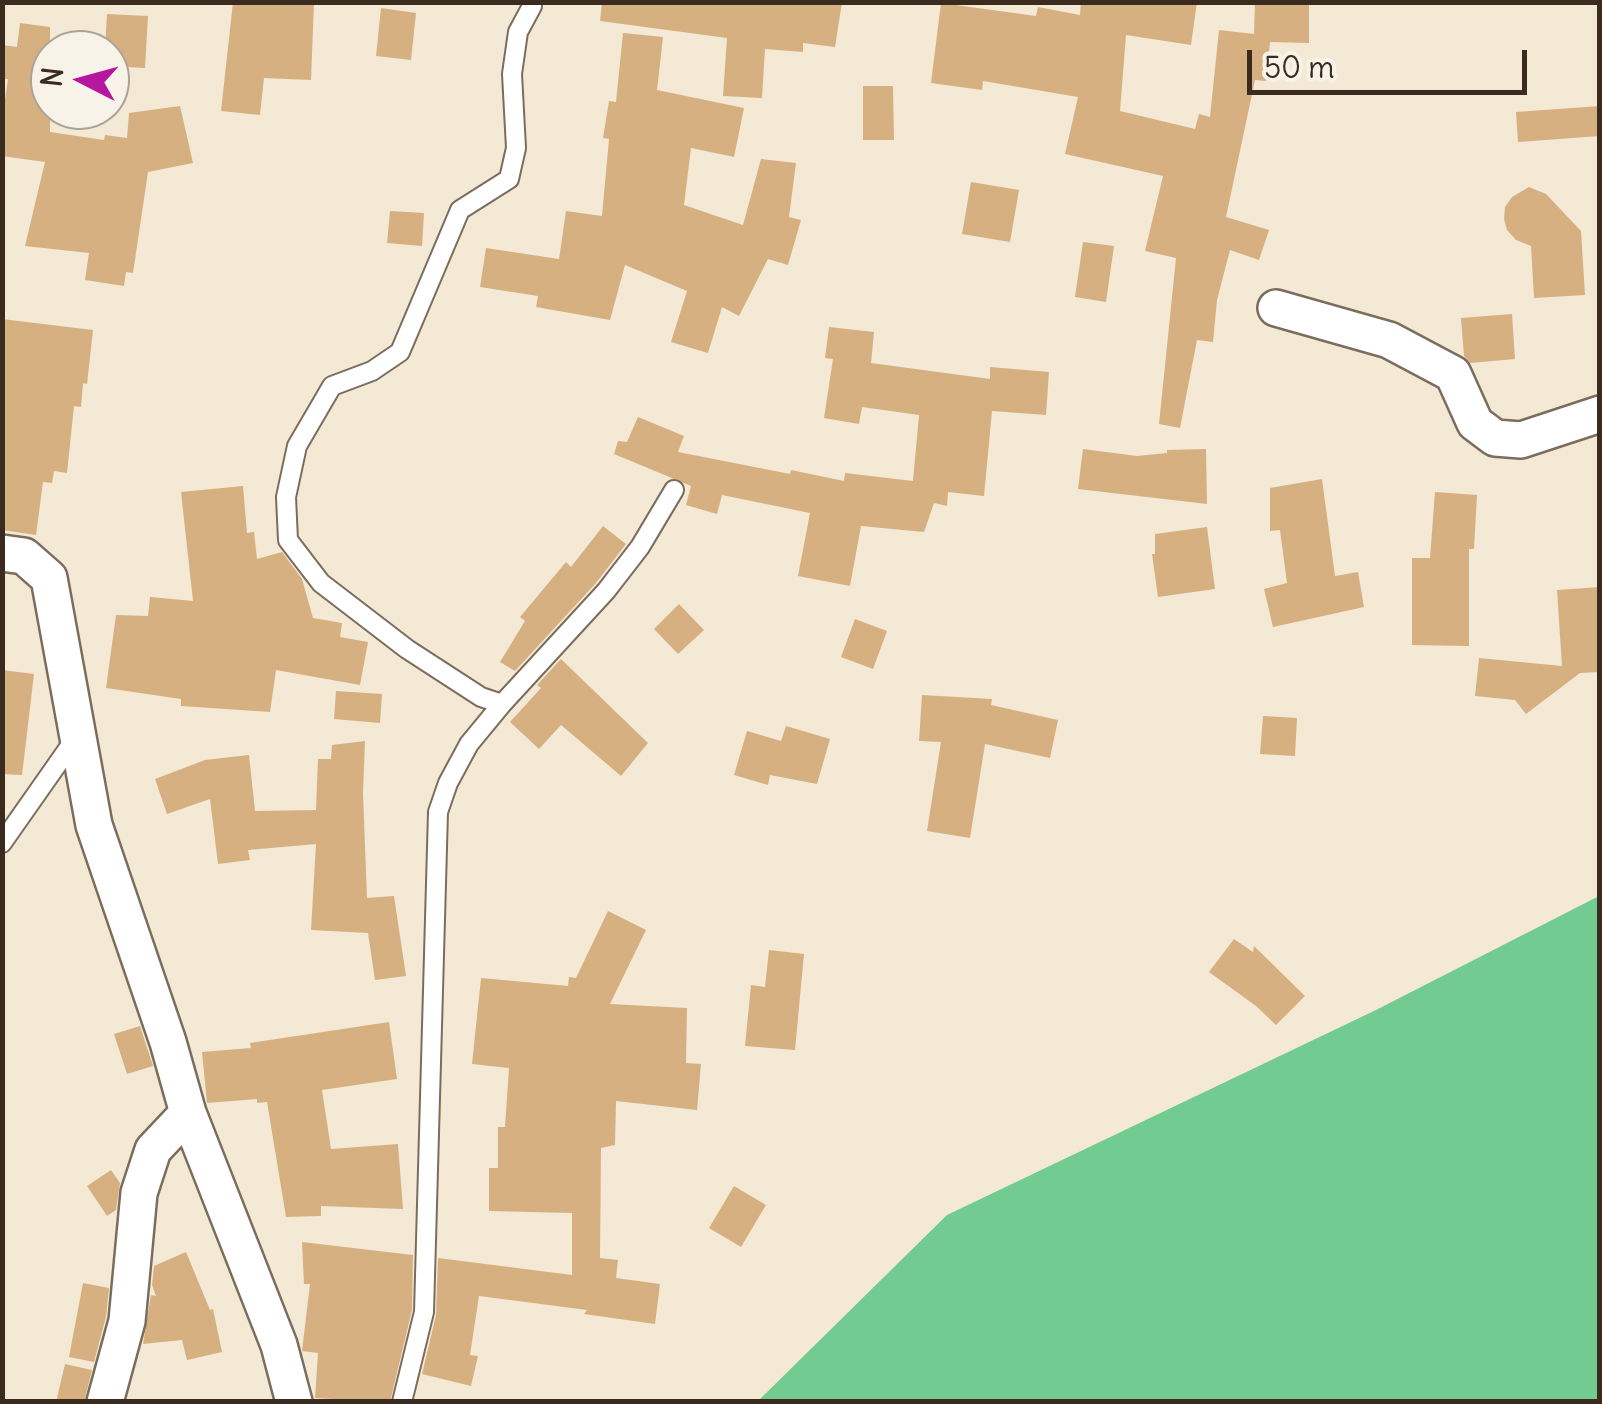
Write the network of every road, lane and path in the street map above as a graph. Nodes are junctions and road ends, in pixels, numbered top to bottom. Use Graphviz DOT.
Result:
graph roads {
  1 [pos="532,6"];
  2 [pos="1276,308"];
  3 [pos="1600,414"];
  4 [pos="674,490"];
  5 [pos="2,553"];
  6 [pos="502,704"];
  7 [pos="78,734"];
  8 [pos="2,843"];
  9 [pos="188,1114"];
  10 [pos="105,1402"];
  11 [pos="294,1402"];
  12 [pos="402,1402"];
  1 -- 6 [label="lane"];
  2 -- 3 [label="street"];
  4 -- 6 [label="lane"];
  5 -- 7 [label="street"];
  6 -- 12 [label="lane"];
  7 -- 8 [label="lane"];
  7 -- 9 [label="street"];
  9 -- 10 [label="street"];
  9 -- 11 [label="street"];
}
